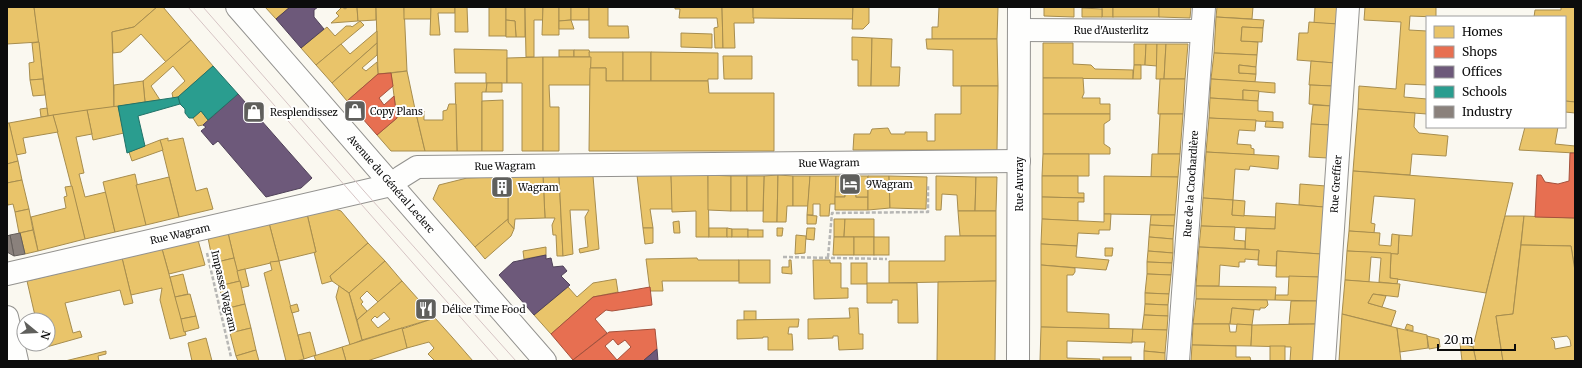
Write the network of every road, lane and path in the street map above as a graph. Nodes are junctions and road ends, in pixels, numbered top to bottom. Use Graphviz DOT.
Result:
graph roads {
  1 [pos="237,7"];
  2 [pos="1019,7"];
  3 [pos="1204,7"];
  4 [pos="1348,7"];
  5 [pos="1019,30"];
  6 [pos="1202,31"];
  7 [pos="1019,161"];
  8 [pos="929,162"];
  9 [pos="391,185"];
  10 [pos="201,229"];
  11 [pos="783,257"];
  12 [pos="828,258"];
  13 [pos="887,259"];
  14 [pos="7,274"];
  15 [pos="7,317"];
  16 [pos="231,357"];
  17 [pos="17,361"];
  18 [pos="545,361"];
  19 [pos="1018,361"];
  20 [pos="1178,361"];
  21 [pos="1324,361"];
  1 -- 9 [label="street, Avenue du Général Leclerc"];
  2 -- 5 [label="street, Rue Auvray"];
  3 -- 6 [label="street, Rue de la Crochardière"];
  4 -- 21 [label="street, Rue Greffier"];
  5 -- 6 [label="street, Rue d'Austerlitz"];
  5 -- 7 [label="street, Rue Auvray"];
  6 -- 20 [label="street, Rue de la Crochardière"];
  7 -- 8 [label="street, Rue Wagram"];
  7 -- 19 [label="street, Rue Auvray"];
  8 -- 9 [label="street, Rue Wagram"];
  8 -- 12 [label="path"];
  9 -- 10 [label="street, Rue Wagram"];
  9 -- 18 [label="street, Avenue du Général Leclerc"];
  10 -- 14 [label="street, Rue Wagram"];
  10 -- 16 [label="path, Impasse Wagram"];
  11 -- 12 [label="path"];
  12 -- 13 [label="path"];
  15 -- 17 [label="street"];
}
